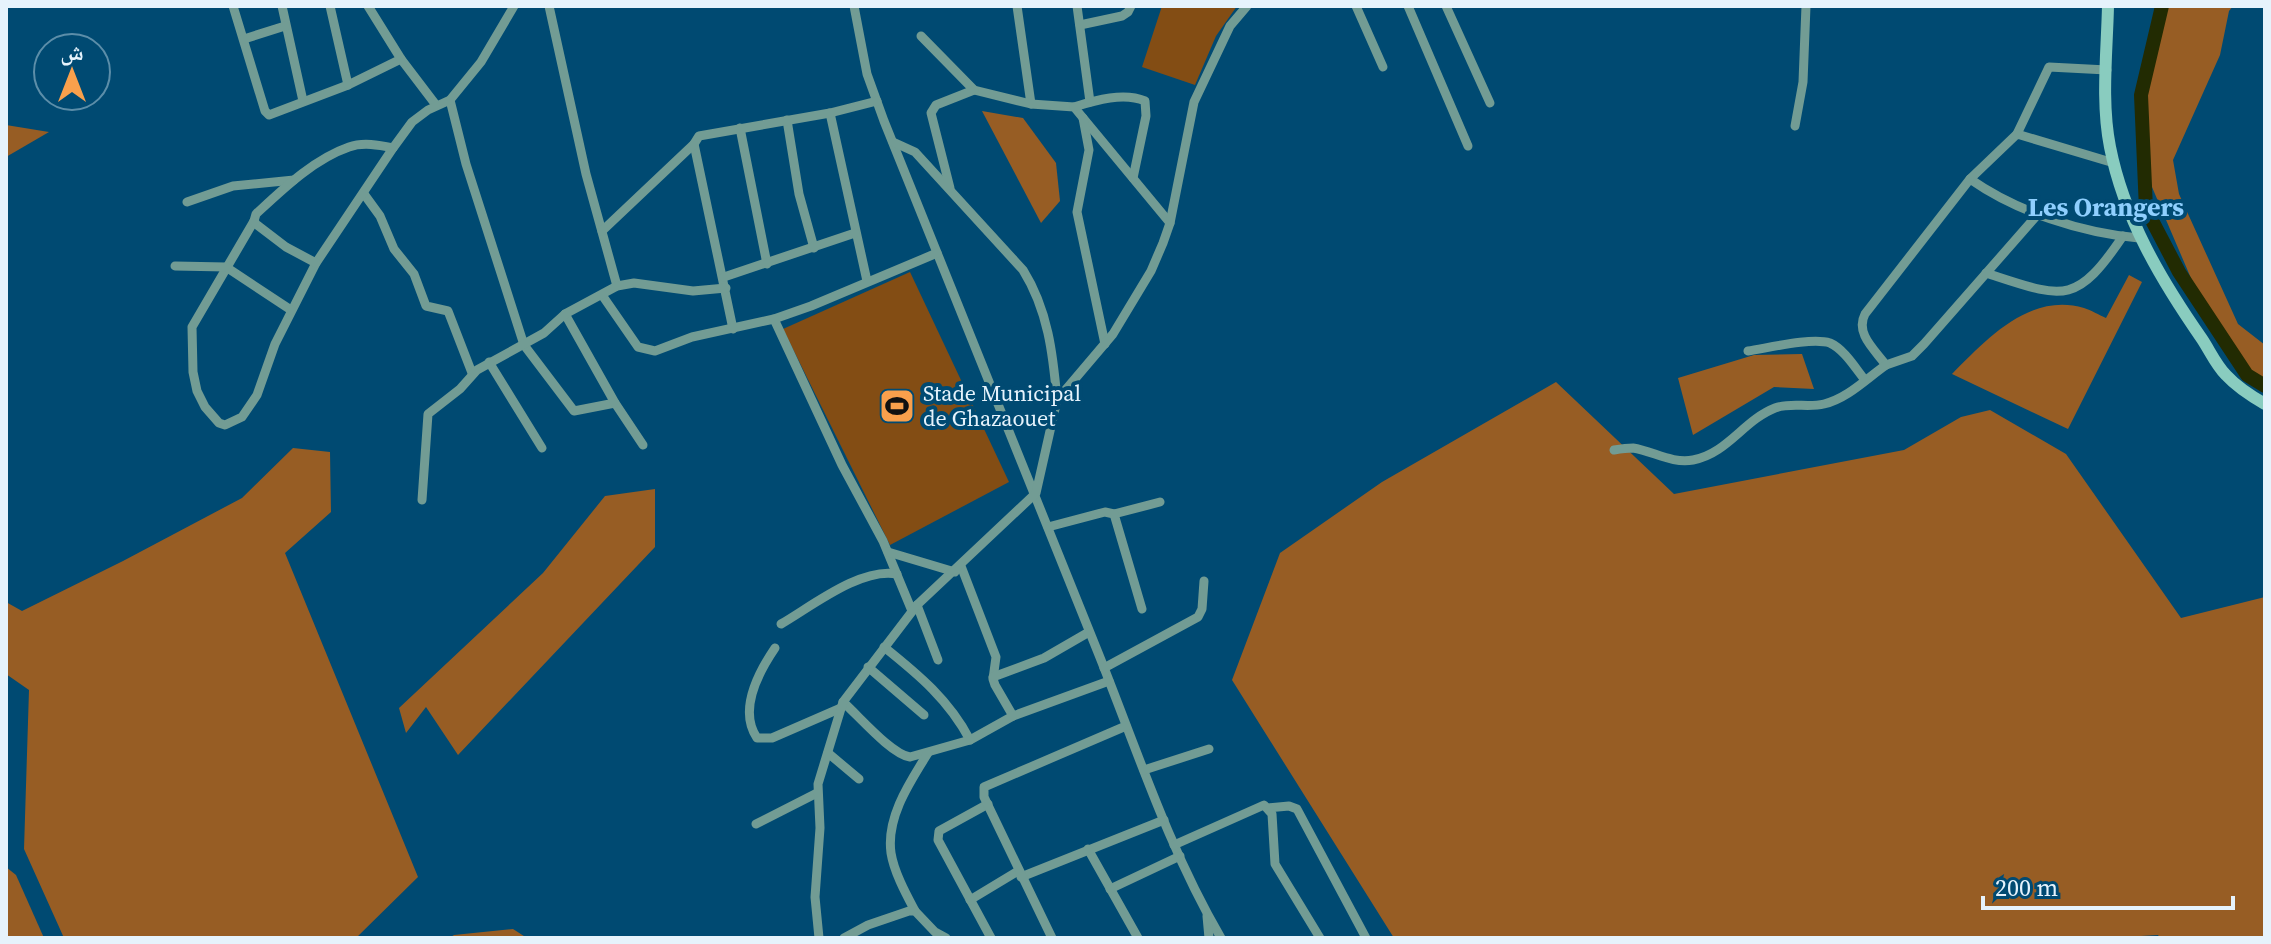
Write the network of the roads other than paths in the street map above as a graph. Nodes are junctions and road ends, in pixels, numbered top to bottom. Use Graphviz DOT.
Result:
graph roads {
  1 [pos="233,6"];
  2 [pos="282,6"];
  3 [pos="331,6"];
  4 [pos="368,6"];
  5 [pos="514,6"];
  6 [pos="549,6"];
  7 [pos="854,6"];
  8 [pos="1017,6"];
  9 [pos="1077,6"];
  10 [pos="1131,6"];
  11 [pos="1247,6"];
  12 [pos="1356,6"];
  13 [pos="1408,6"];
  14 [pos="1446,6"];
  15 [pos="1806,6"];
  16 [pos="2108,6"];
  17 [pos="1080,25"];
  18 [pos="285,26"];
  19 [pos="921,36"];
  20 [pos="244,39"];
  21 [pos="401,59"];
  22 [pos="1383,67"];
  23 [pos="2107,70"];
  24 [pos="348,85"];
  25 [pos="974,90"];
  26 [pos="450,100"];
  27 [pos="303,101"];
  28 [pos="877,101"];
  29 [pos="1090,102"];
  30 [pos="1490,103"];
  31 [pos="1031,104"];
  32 [pos="436,105"];
  33 [pos="1074,107"];
  34 [pos="830,113"];
  35 [pos="1083,118"];
  36 [pos="787,120"];
  37 [pos="1795,126"];
  38 [pos="740,128"];
  39 [pos="2017,134"];
  40 [pos="893,142"];
  41 [pos="694,144"];
  42 [pos="1468,146"];
  43 [pos="393,148"];
  44 [pos="2114,163"];
  45 [pos="1133,178"];
  46 [pos="1970,179"];
  47 [pos="294,180"];
  48 [pos="950,190"];
  49 [pos="364,194"];
  50 [pos="187,202"];
  51 [pos="2039,213"];
  52 [pos="254,221"];
  53 [pos="1170,223"];
  54 [pos="602,231"];
  55 [pos="855,233"];
  56 [pos="2123,236"];
  57 [pos="2139,238"];
  58 [pos="814,248"];
  59 [pos="937,253"];
  60 [pos="316,263"];
  61 [pos="767,264"];
  62 [pos="175,266"];
  63 [pos="226,267"];
  64 [pos="1986,273"];
  65 [pos="724,277"];
  66 [pos="867,281"];
  67 [pos="617,286"];
  68 [pos="726,288"];
  69 [pos="602,295"];
  70 [pos="291,310"];
  71 [pos="565,314"];
  72 [pos="774,319"];
  73 [pos="733,329"];
  74 [pos="1105,344"];
  75 [pos="524,345"];
  76 [pos="1748,351"];
  77 [pos="489,362"];
  78 [pos="1886,365"];
  79 [pos="472,373"];
  80 [pos="1865,380"];
  81 [pos="1057,400"];
  82 [pos="615,403"];
  83 [pos="2265,404"];
  84 [pos="643,445"];
  85 [pos="542,448"];
  86 [pos="1614,450"];
  87 [pos="1036,493"];
  88 [pos="422,500"];
  89 [pos="1160,502"];
  90 [pos="1114,514"];
  91 [pos="1048,527"];
  92 [pos="888,552"];
  93 [pos="958,569"];
  94 [pos="897,574"];
  95 [pos="1204,581"];
  96 [pos="915,608"];
  97 [pos="1142,609"];
  98 [pos="781,624"];
  99 [pos="1089,632"];
  100 [pos="884,647"];
  101 [pos="775,648"];
  102 [pos="938,660"];
  103 [pos="868,667"];
  104 [pos="1104,668"];
  105 [pos="993,677"];
  106 [pos="1109,681"];
  107 [pos="842,705"];
  108 [pos="924,715"];
  109 [pos="1013,716"];
  110 [pos="1126,726"];
  111 [pos="970,740"];
  112 [pos="1209,749"];
  113 [pos="828,753"];
  114 [pos="928,753"];
  115 [pos="1144,770"];
  116 [pos="859,779"];
  117 [pos="817,793"];
  118 [pos="988,804"];
  119 [pos="1268,808"];
  120 [pos="1164,820"];
  121 [pos="756,824"];
  122 [pos="1174,845"];
  123 [pos="1088,849"];
  124 [pos="1180,856"];
  125 [pos="1019,874"];
  126 [pos="1110,889"];
  127 [pos="970,900"];
  128 [pos="915,911"];
  129 [pos="1206,913"];
  130 [pos="818,937"];
  131 [pos="844,938"];
  132 [pos="946,938"];
  133 [pos="991,938"];
  134 [pos="1052,938"];
  135 [pos="1138,938"];
  136 [pos="1209,938"];
  137 [pos="1221,938"];
  138 [pos="1320,938"];
  139 [pos="1366,938"];
  1 -- 20 [label="street"];
  2 -- 18 [label="street"];
  3 -- 24 [label="street"];
  4 -- 21 [label="street"];
  5 -- 26 [label="street"];
  6 -- 54 [label="street"];
  7 -- 28 [label="street"];
  8 -- 31 [label="street"];
  9 -- 17 [label="street"];
  10 -- 17 [label="street"];
  11 -- 53 [label="street"];
  12 -- 22 [label="street"];
  13 -- 42 [label="street"];
  14 -- 30 [label="street"];
  15 -- 37 [label="street"];
  16 -- 23 [label="main road"];
  17 -- 29 [label="street"];
  18 -- 20 [label="street"];
  18 -- 27 [label="street"];
  19 -- 25 [label="street"];
  20 -- 27 [label="street"];
  21 -- 24 [label="street"];
  21 -- 32 [label="street"];
  23 -- 39 [label="street"];
  23 -- 44 [label="main road"];
  24 -- 27 [label="street"];
  25 -- 31 [label="street"];
  25 -- 48 [label="street"];
  26 -- 32 [label="street"];
  26 -- 75 [label="street"];
  28 -- 34 [label="street"];
  28 -- 40 [label="street"];
  29 -- 33 [label="street"];
  29 -- 45 [label="street"];
  31 -- 33 [label="street"];
  32 -- 43 [label="street"];
  33 -- 35 [label="street"];
  34 -- 36 [label="street"];
  34 -- 55 [label="street"];
  35 -- 45 [label="street"];
  35 -- 74 [label="street"];
  36 -- 38 [label="street"];
  36 -- 58 [label="street"];
  38 -- 41 [label="street"];
  38 -- 61 [label="street"];
  39 -- 44 [label="street"];
  39 -- 46 [label="street"];
  40 -- 48 [label="street"];
  40 -- 59 [label="street"];
  41 -- 54 [label="street"];
  41 -- 65 [label="street"];
  43 -- 47 [label="street"];
  43 -- 49 [label="street"];
  44 -- 57 [label="main road"];
  45 -- 53 [label="street"];
  46 -- 51 [label="street"];
  46 -- 78 [label="street"];
  47 -- 50 [label="street"];
  47 -- 52 [label="street"];
  48 -- 81 [label="street"];
  49 -- 60 [label="street"];
  49 -- 79 [label="street"];
  51 -- 56 [label="street"];
  51 -- 64 [label="street"];
  52 -- 60 [label="street"];
  52 -- 63 [label="street"];
  53 -- 74 [label="street"];
  54 -- 67 [label="street"];
  55 -- 58 [label="street"];
  55 -- 66 [label="street"];
  56 -- 57 [label="street"];
  56 -- 64 [label="street"];
  57 -- 83 [label="main road"];
  58 -- 61 [label="street"];
  59 -- 66 [label="street"];
  59 -- 87 [label="street"];
  60 -- 70 [label="street"];
  61 -- 65 [label="street"];
  62 -- 63 [label="street"];
  63 -- 70 [label="street"];
  63 -- 70 [label="street"];
  64 -- 78 [label="street"];
  65 -- 68 [label="street"];
  66 -- 72 [label="street"];
  67 -- 68 [label="street"];
  67 -- 69 [label="street"];
  68 -- 73 [label="street"];
  69 -- 71 [label="street"];
  69 -- 73 [label="street"];
  71 -- 75 [label="street"];
  71 -- 82 [label="street"];
  72 -- 73 [label="street"];
  72 -- 92 [label="street"];
  74 -- 81 [label="street"];
  75 -- 77 [label="street"];
  75 -- 82 [label="street"];
  76 -- 80 [label="street"];
  77 -- 79 [label="street"];
  77 -- 85 [label="street"];
  78 -- 80 [label="street"];
  79 -- 88 [label="street"];
  80 -- 86 [label="street"];
  81 -- 87 [label="street"];
  82 -- 84 [label="street"];
  87 -- 91 [label="street"];
  87 -- 93 [label="street"];
  89 -- 90 [label="street"];
  90 -- 91 [label="street"];
  90 -- 97 [label="street"];
  91 -- 99 [label="street"];
  92 -- 93 [label="street"];
  92 -- 94 [label="street"];
  93 -- 96 [label="street"];
  93 -- 105 [label="street"];
  94 -- 96 [label="street"];
  94 -- 98 [label="street"];
  95 -- 104 [label="street"];
  96 -- 100 [label="street"];
  96 -- 102 [label="street"];
  99 -- 104 [label="street"];
  99 -- 105 [label="street"];
  100 -- 103 [label="street"];
  100 -- 111 [label="street"];
  101 -- 107 [label="street"];
  103 -- 107 [label="street"];
  103 -- 108 [label="street"];
  104 -- 106 [label="street"];
  105 -- 109 [label="street"];
  106 -- 109 [label="street"];
  106 -- 110 [label="street"];
  107 -- 113 [label="street"];
  107 -- 114 [label="street"];
  109 -- 111 [label="street"];
  110 -- 115 [label="street"];
  110 -- 118 [label="street"];
  111 -- 114 [label="street"];
  112 -- 115 [label="street"];
  113 -- 116 [label="street"];
  113 -- 117 [label="street"];
  114 -- 128 [label="street"];
  115 -- 120 [label="street"];
  117 -- 121 [label="street"];
  117 -- 130 [label="street"];
  118 -- 125 [label="street"];
  118 -- 127 [label="street"];
  119 -- 122 [label="street"];
  119 -- 138 [label="street"];
  119 -- 139 [label="street"];
  120 -- 122 [label="street"];
  120 -- 123 [label="street"];
  122 -- 124 [label="street"];
  123 -- 125 [label="street"];
  123 -- 126 [label="street"];
  124 -- 126 [label="street"];
  124 -- 129 [label="street"];
  125 -- 127 [label="street"];
  125 -- 134 [label="street"];
  126 -- 135 [label="street"];
  127 -- 133 [label="street"];
  128 -- 131 [label="street"];
  128 -- 132 [label="street"];
  129 -- 136 [label="street"];
  129 -- 137 [label="street"];
}
